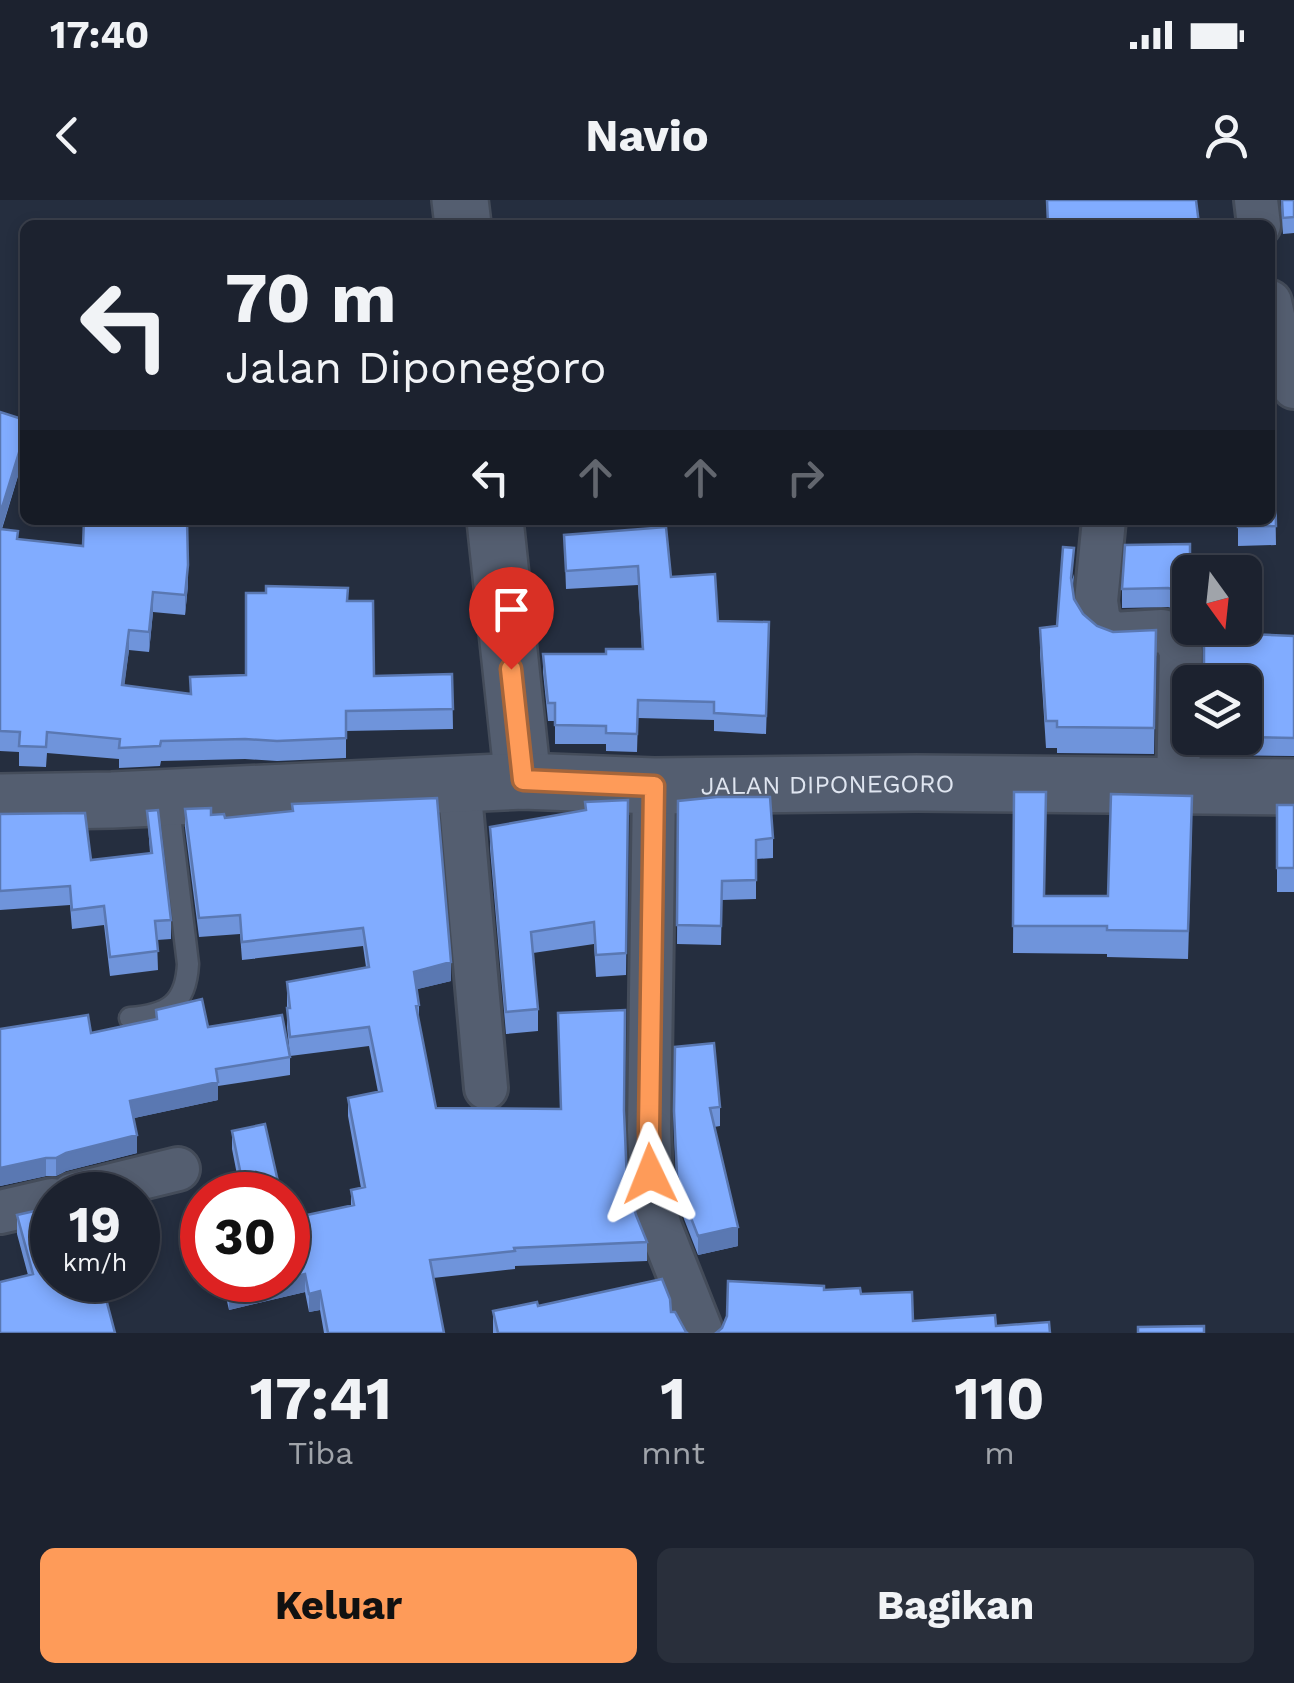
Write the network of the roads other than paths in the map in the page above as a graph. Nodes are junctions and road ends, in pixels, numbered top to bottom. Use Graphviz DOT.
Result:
graph roads {
  1 [pos="1275,325"];
  2 [pos="1294,387"];
  3 [pos="496,525"];
  4 [pos="1104,525"];
  5 [pos="523,780"];
  6 [pos="459,783"];
  7 [pos="654,786"];
  8 [pos="1178,786"];
  9 [pos="1294,788"];
  10 [pos="168,797"];
  11 [pos="0,802"];
  12 [pos="130,1018"];
  13 [pos="486,1088"];
  14 [pos="178,1169"];
  15 [pos="160,1173"];
  16 [pos="30,1205"];
  17 [pos="0,1212"];
  18 [pos="702,1333"];
  1 -- 2 [label="street"];
  3 -- 5 [label="main road"];
  4 -- 8 [label="street"];
  5 -- 6 [label="main road, JALAN DIPONEGORO"];
  5 -- 7 [label="main road, JALAN DIPONEGORO"];
  6 -- 10 [label="main road, JALAN DIPONEGORO"];
  6 -- 13 [label="street"];
  7 -- 8 [label="main road, JALAN DIPONEGORO"];
  7 -- 18 [label="street"];
  8 -- 9 [label="main road, JALAN DIPONEGORO"];
  10 -- 11 [label="main road, JALAN DIPONEGORO"];
  10 -- 12 [label="lane"];
  14 -- 15 [label="street"];
  16 -- 17 [label="street"];
}
